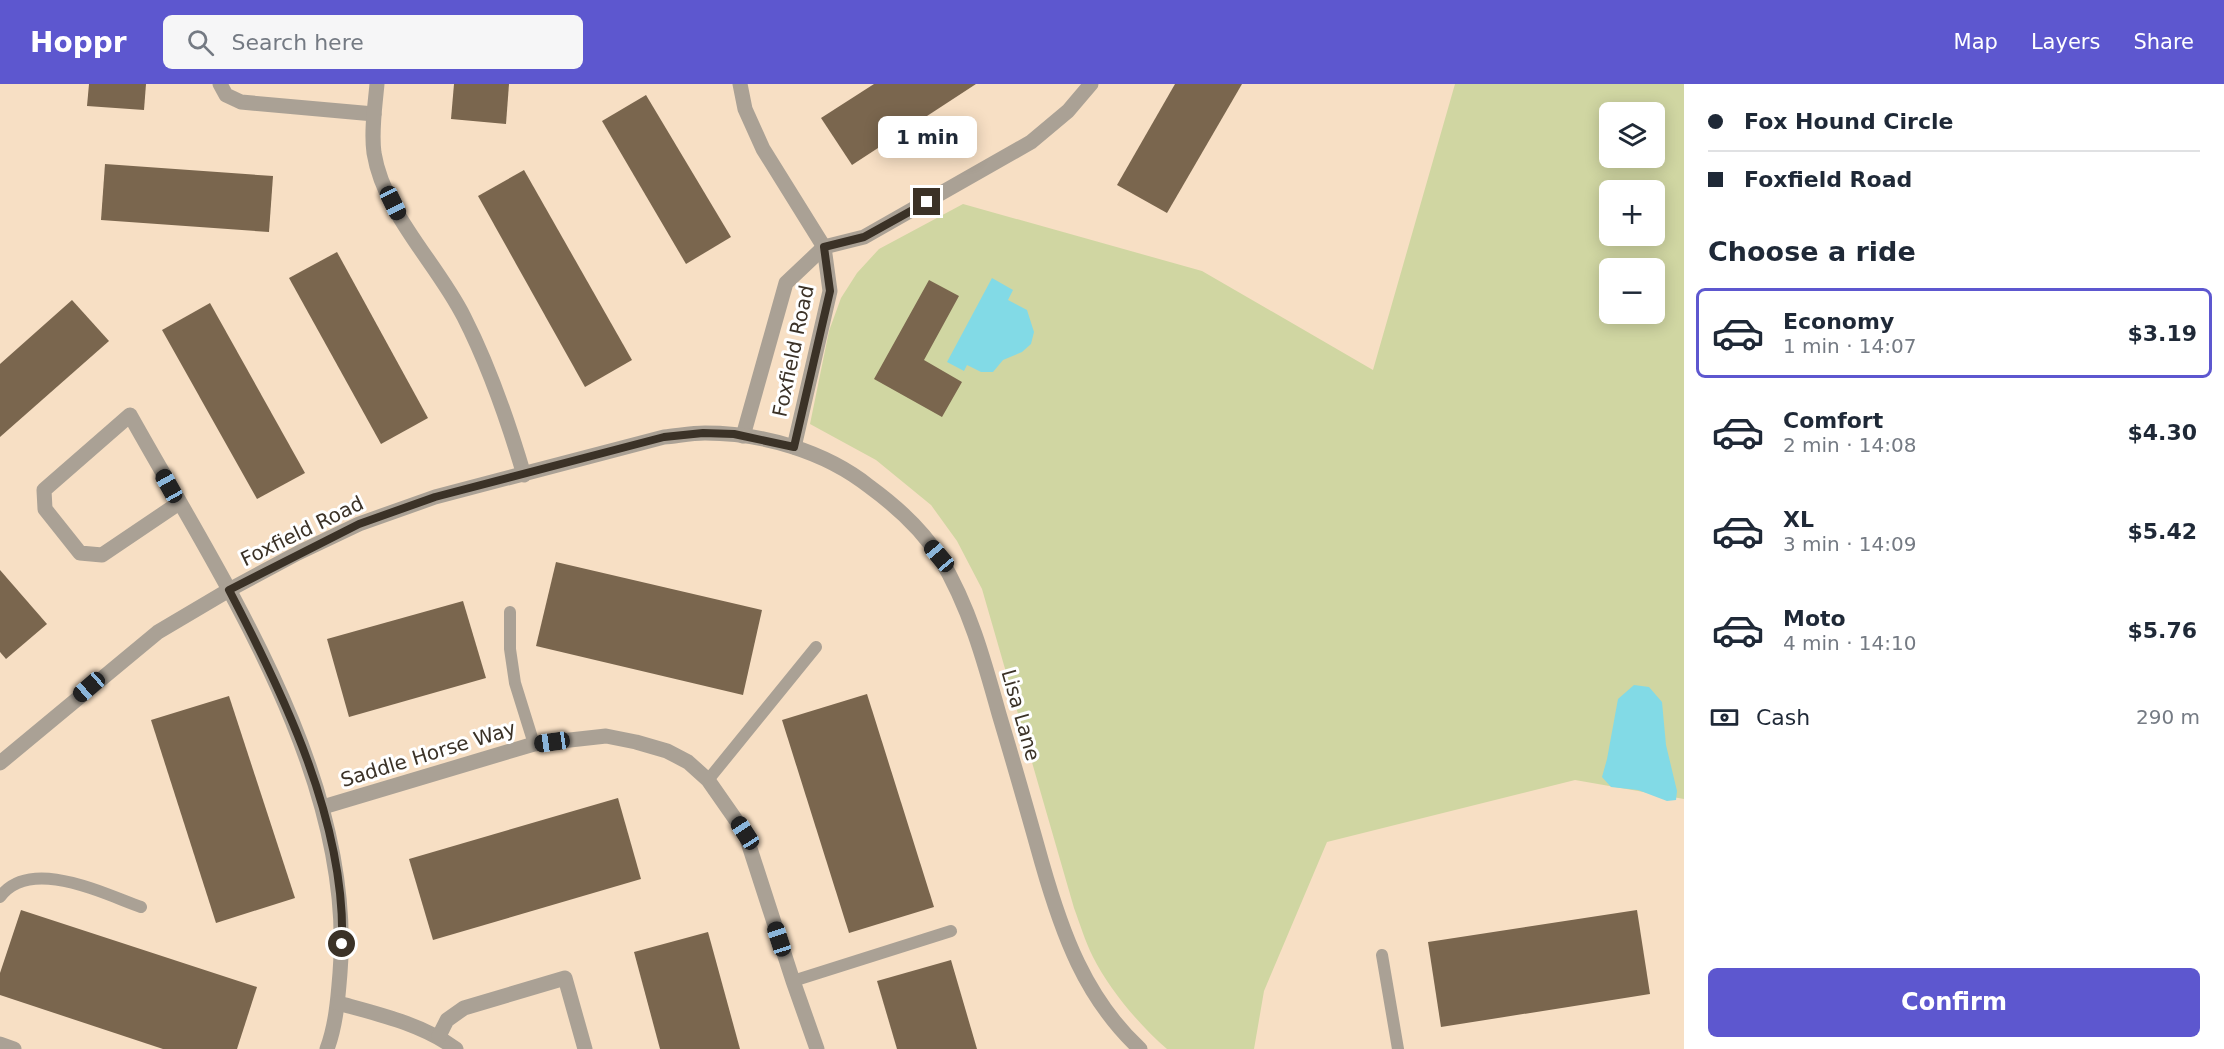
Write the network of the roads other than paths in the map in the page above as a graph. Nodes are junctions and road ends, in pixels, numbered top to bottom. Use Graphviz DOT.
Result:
graph roads {
  1 [pos="220,84"];
  2 [pos="377,84"];
  3 [pos="740,84"];
  4 [pos="1091,84"];
  5 [pos="375,114"];
  6 [pos="824,247"];
  7 [pos="743,436"];
  8 [pos="794,447"];
  9 [pos="524,475"];
  10 [pos="179,503"];
  11 [pos="229,590"];
  12 [pos="510,612"];
  13 [pos="816,647"];
  14 [pos="534,744"];
  15 [pos="0,763"];
  16 [pos="708,780"];
  17 [pos="323,807"];
  18 [pos="0,897"];
  19 [pos="141,907"];
  20 [pos="951,931"];
  21 [pos="1382,955"];
  22 [pos="793,981"];
  23 [pos="338,1003"];
  24 [pos="439,1036"];
  25 [pos="0,1044"];
  26 [pos="14,1049"];
  27 [pos="327,1049"];
  28 [pos="456,1049"];
  29 [pos="585,1049"];
  30 [pos="817,1049"];
  31 [pos="1140,1049"];
  32 [pos="1398,1049"];
  1 -- 5 [label="street"];
  2 -- 5 [label="street"];
  3 -- 6 [label="street"];
  4 -- 6 [label="street, Foxfield Road"];
  5 -- 9 [label="street"];
  6 -- 7 [label="street, Foxfield Road"];
  6 -- 8 [label="street, Foxfield Road"];
  7 -- 8 [label="street, Foxfield Road"];
  7 -- 9 [label="street, Foxfield Road"];
  8 -- 31 [label="street, Lisa Lane"];
  9 -- 11 [label="street, Foxfield Road"];
  10 -- 10 [label="street"];
  10 -- 11 [label="street"];
  11 -- 15 [label="street, Foxfield Road"];
  11 -- 17 [label="street"];
  12 -- 14 [label="lane"];
  13 -- 16 [label="lane"];
  14 -- 16 [label="street, Saddle Horse Way"];
  14 -- 17 [label="street, Saddle Horse Way"];
  16 -- 22 [label="street, Saddle Horse Way"];
  17 -- 23 [label="street"];
  18 -- 19 [label="lane"];
  20 -- 22 [label="lane"];
  21 -- 32 [label="lane"];
  22 -- 30 [label="street, Saddle Horse Way"];
  23 -- 24 [label="street"];
  23 -- 27 [label="street"];
  24 -- 28 [label="street"];
  24 -- 29 [label="street"];
  25 -- 26 [label="street"];
}
